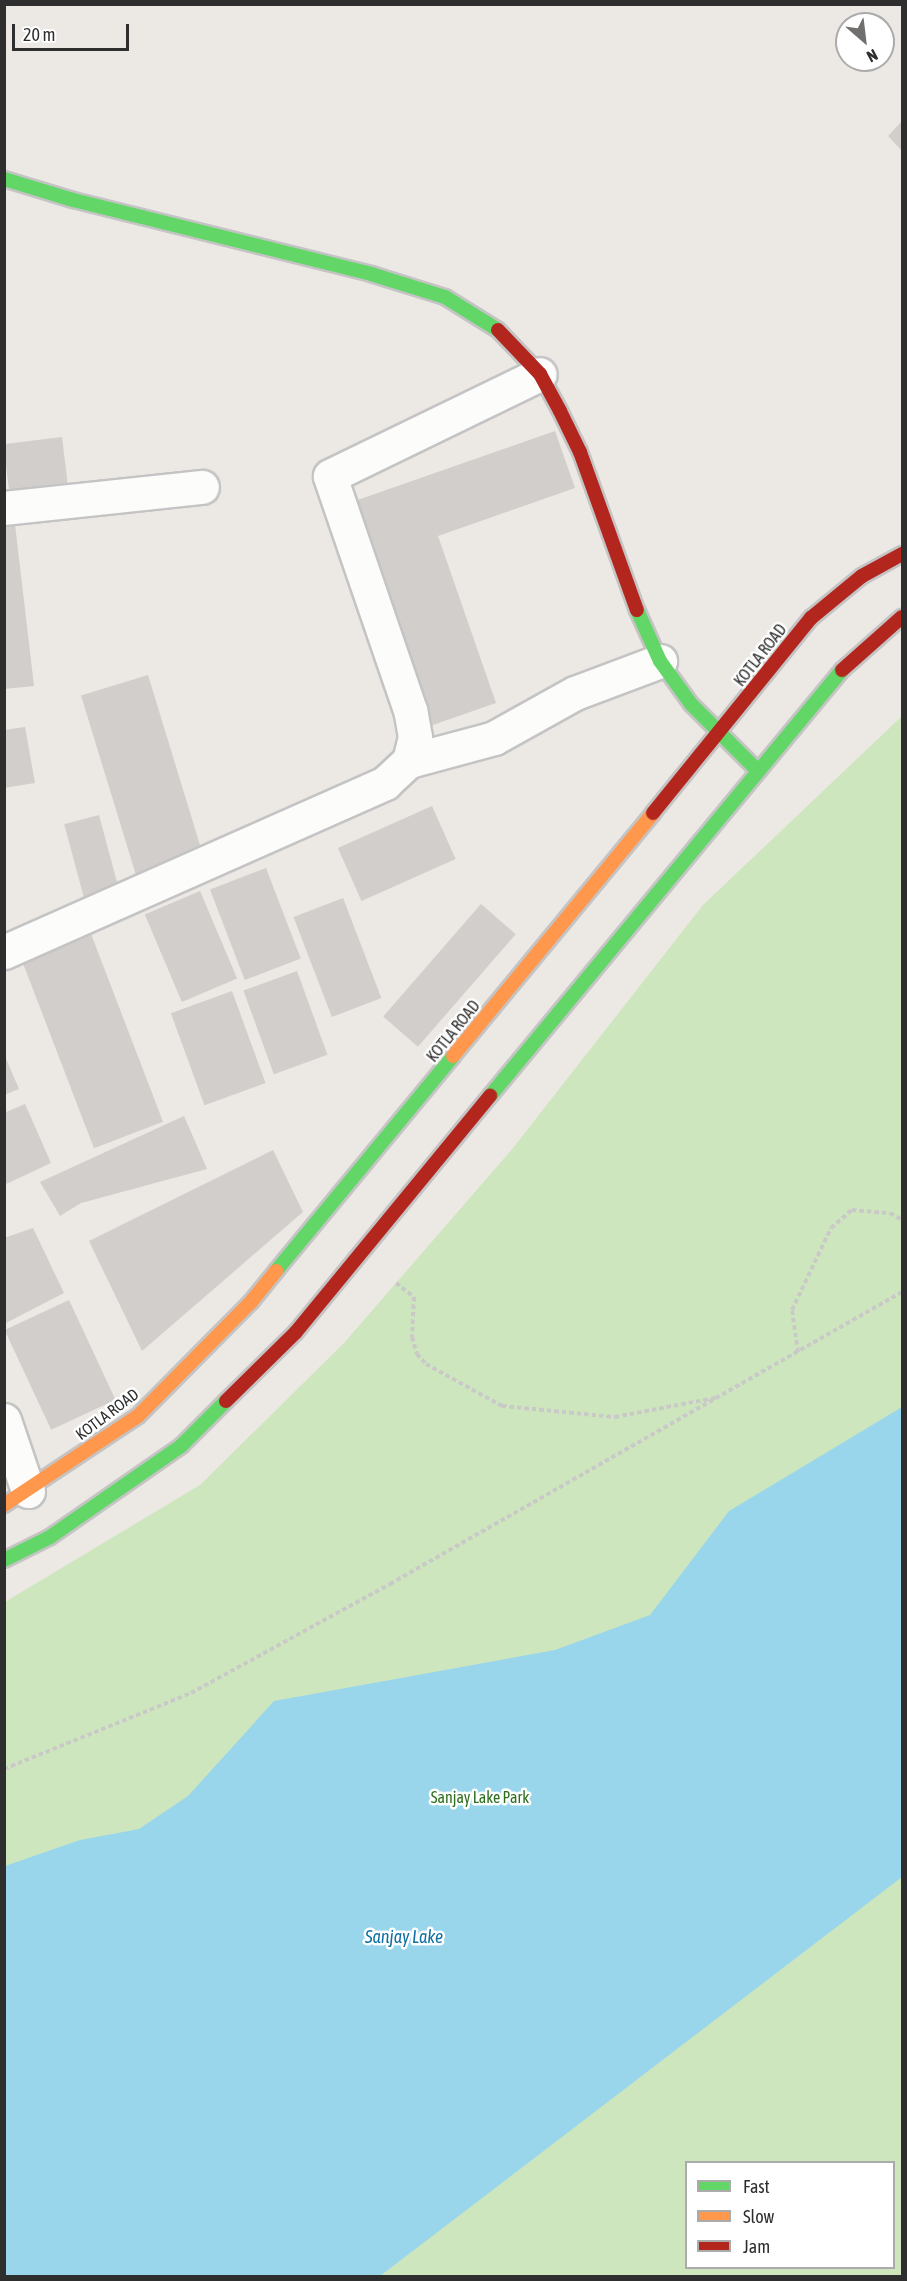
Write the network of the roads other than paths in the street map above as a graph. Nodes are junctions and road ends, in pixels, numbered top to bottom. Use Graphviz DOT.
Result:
graph roads {
  1 [pos="4,179"];
  2 [pos="540,374"];
  3 [pos="202,487"];
  4 [pos="4,508"];
  5 [pos="903,554"];
  6 [pos="903,617"];
  7 [pos="660,661"];
  8 [pos="719,733"];
  9 [pos="409,761"];
  10 [pos="757,770"];
  11 [pos="4,952"];
  12 [pos="4,1420"];
  13 [pos="16,1498"];
  14 [pos="4,1560"];
  1 -- 2 [label="main road"];
  2 -- 7 [label="main road"];
  2 -- 9 [label="street"];
  3 -- 4 [label="street"];
  5 -- 8 [label="main road, KOTLA ROAD"];
  6 -- 10 [label="main road"];
  7 -- 8 [label="main road"];
  7 -- 9 [label="street"];
  8 -- 10 [label="main road"];
  8 -- 13 [label="main road, KOTLA ROAD"];
  9 -- 11 [label="street"];
  10 -- 14 [label="main road"];
  12 -- 13 [label="street"];
}
